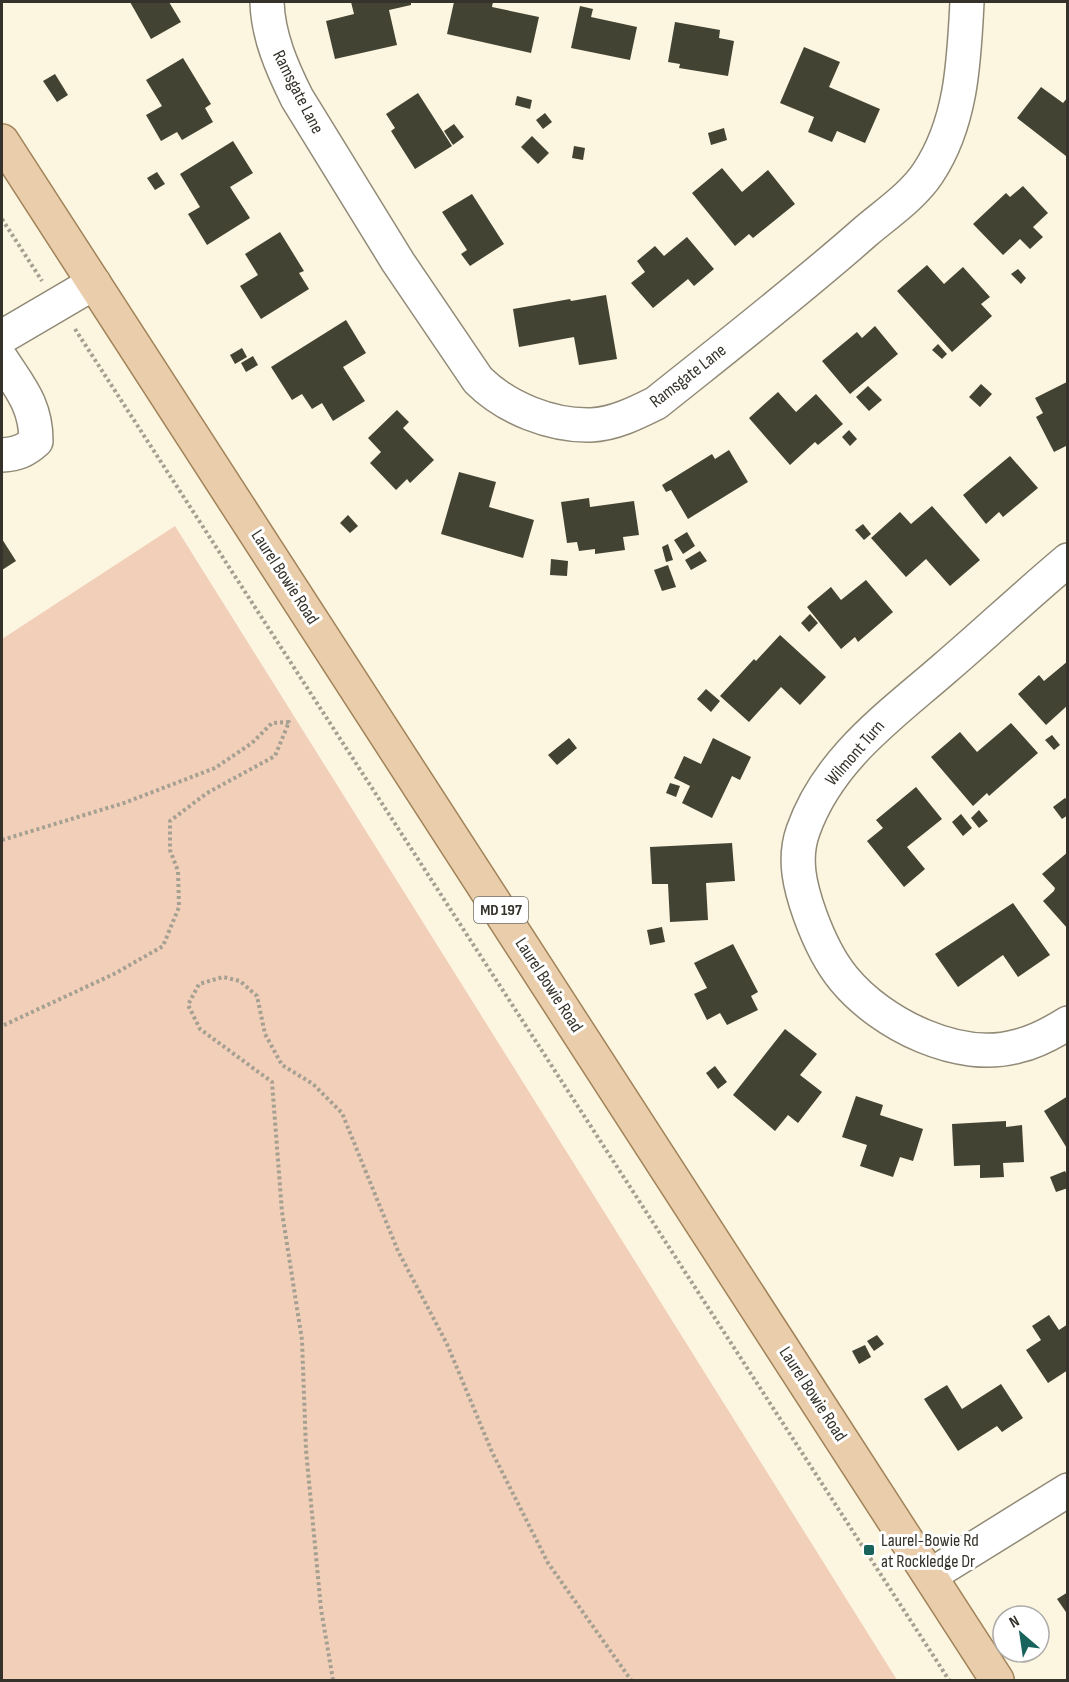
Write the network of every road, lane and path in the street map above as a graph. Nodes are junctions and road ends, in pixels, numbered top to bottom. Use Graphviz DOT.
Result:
graph roads {
  1 [pos="267,2"];
  2 [pos="967,2"];
  3 [pos="2,141"];
  4 [pos="2,219"];
  5 [pos="93,283"];
  6 [pos="58,304"];
  7 [pos="2,337"];
  8 [pos="2,360"];
  9 [pos="2,454"];
  10 [pos="1068,560"];
  11 [pos="2,840"];
  12 [pos="1068,1023"];
  13 [pos="2,1026"];
  14 [pos="1068,1490"];
  15 [pos="931,1575"];
  16 [pos="333,1680"];
  17 [pos="631,1680"];
  18 [pos="949,1680"];
  19 [pos="998,1680"];
  1 -- 2 [label="street, Ramsgate Lane"];
  3 -- 5 [label="main road, Laurel Bowie Road / MD 197"];
  4 -- 6 [label="path"];
  5 -- 6 [label="street"];
  5 -- 15 [label="main road, Laurel Bowie Road / MD 197"];
  6 -- 7 [label="street"];
  6 -- 18 [label="path"];
  8 -- 9 [label="street"];
  10 -- 12 [label="street, Wilmont Turn"];
  11 -- 13 [label="path"];
  14 -- 15 [label="street"];
  15 -- 19 [label="main road, Laurel Bowie Road / MD 197"];
  16 -- 17 [label="path"];
}
